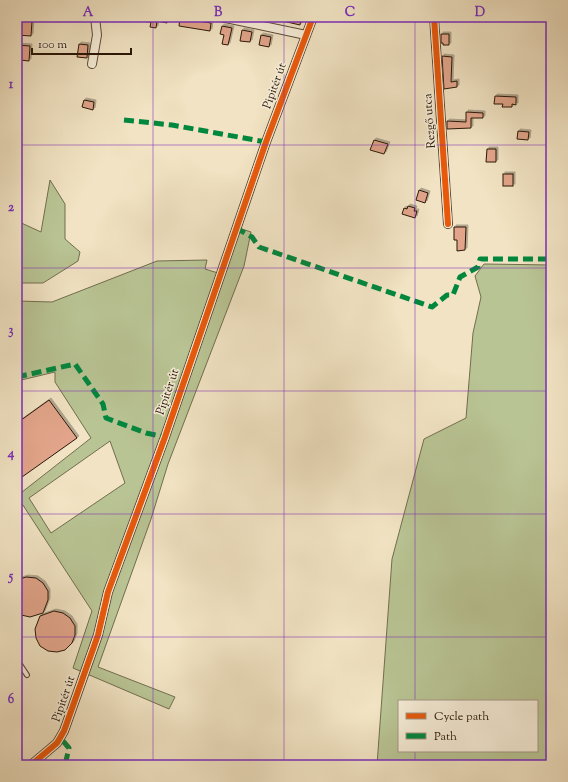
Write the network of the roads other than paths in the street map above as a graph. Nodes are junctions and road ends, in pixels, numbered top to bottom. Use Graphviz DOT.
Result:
graph roads {
  1 [pos="95,17"];
  2 [pos="221,17"];
  3 [pos="313,17"];
  4 [pos="434,17"];
  5 [pos="306,35"];
  6 [pos="92,64"];
  7 [pos="448,224"];
  8 [pos="17,660"];
  9 [pos="27,675"];
  10 [pos="31,765"];
  1 -- 6 [label="street"];
  2 -- 5 [label="street"];
  3 -- 5 [label="street, Pipitér út"];
  4 -- 7 [label="street, Rezgő utca"];
  5 -- 10 [label="street, Pipitér út"];
  8 -- 9 [label="lane"];
}
